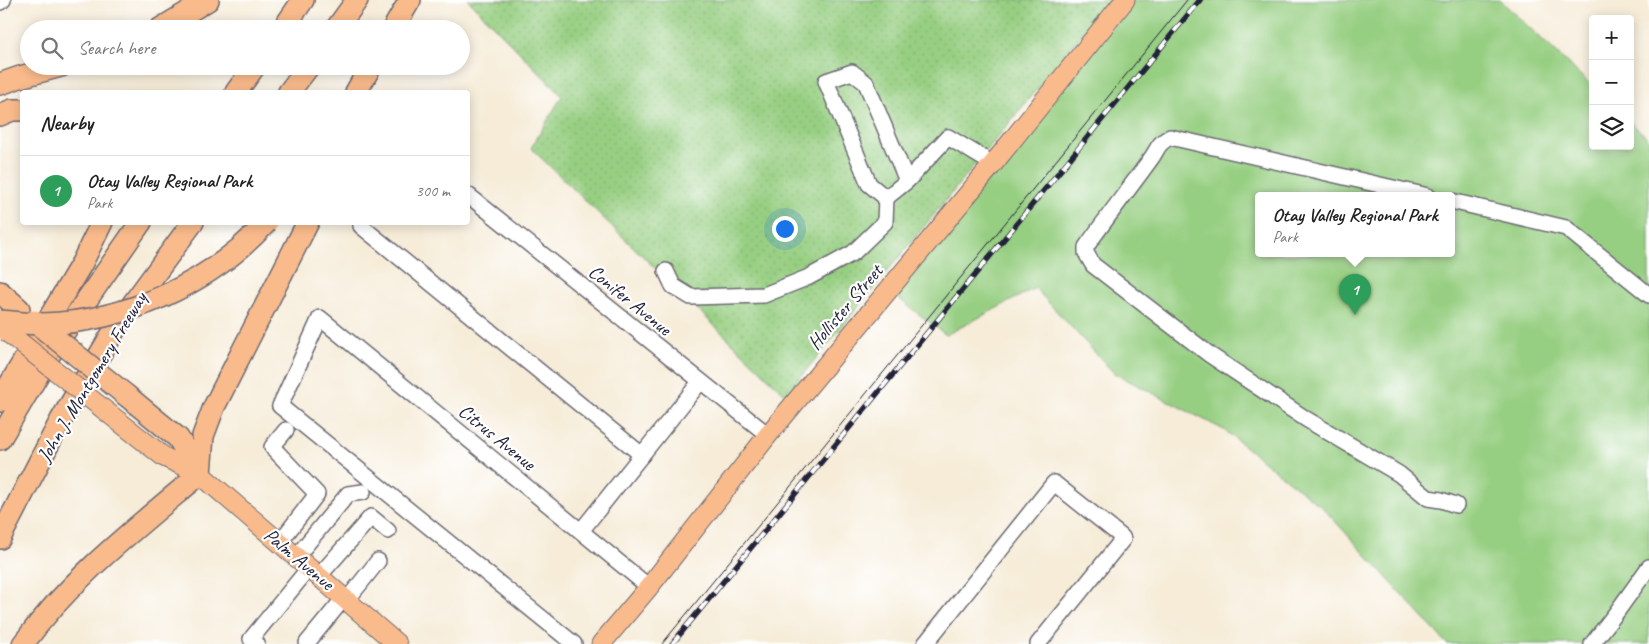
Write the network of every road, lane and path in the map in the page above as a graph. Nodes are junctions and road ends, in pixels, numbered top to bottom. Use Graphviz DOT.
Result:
graph roads {
  1 [pos="208,0"];
  2 [pos="304,0"];
  3 [pos="357,0"];
  4 [pos="410,0"];
  5 [pos="1125,0"];
  6 [pos="175,20"];
  7 [pos="290,20"];
  8 [pos="343,20"];
  9 [pos="398,20"];
  10 [pos="24,75"];
  11 [pos="248,75"];
  12 [pos="302,75"];
  13 [pos="366,75"];
  14 [pos="379,75"];
  15 [pos="0,84"];
  16 [pos="237,90"];
  17 [pos="291,90"];
  18 [pos="357,90"];
  19 [pos="374,90"];
  20 [pos="20,110"];
  21 [pos="0,115"];
  22 [pos="992,164"];
  23 [pos="907,181"];
  24 [pos="1411,192"];
  25 [pos="470,197"];
  26 [pos="886,198"];
  27 [pos="1455,203"];
  28 [pos="101,225"];
  29 [pos="139,225"];
  30 [pos="192,225"];
  31 [pos="265,225"];
  32 [pos="306,225"];
  33 [pos="362,225"];
  34 [pos="666,271"];
  35 [pos="0,292"];
  36 [pos="1649,295"];
  37 [pos="2,326"];
  38 [pos="700,382"];
  39 [pos="0,401"];
  40 [pos="286,430"];
  41 [pos="768,435"];
  42 [pos="0,439"];
  43 [pos="642,455"];
  44 [pos="200,474"];
  45 [pos="363,492"];
  46 [pos="1456,505"];
  47 [pos="388,530"];
  48 [pos="581,531"];
  49 [pos="0,538"];
  50 [pos="280,542"];
  51 [pos="378,561"];
  52 [pos="308,567"];
  53 [pos="1649,567"];
  54 [pos="649,587"];
  55 [pos="346,599"];
  56 [pos="23,644"];
  57 [pos="257,644"];
  58 [pos="308,644"];
  59 [pos="397,644"];
  60 [pos="574,644"];
  61 [pos="601,644"];
  62 [pos="925,644"];
  63 [pos="1038,644"];
  64 [pos="1592,644"];
  1 -- 6 [label="highway"];
  2 -- 7 [label="highway"];
  3 -- 8 [label="highway"];
  4 -- 9 [label="highway"];
  5 -- 22 [label="main road, Hollister Street"];
  10 -- 15 [label="highway"];
  11 -- 16 [label="highway"];
  12 -- 17 [label="highway"];
  13 -- 18 [label="highway"];
  14 -- 19 [label="highway"];
  20 -- 21 [label="highway"];
  22 -- 23 [label="street"];
  22 -- 41 [label="main road, Hollister Street"];
  23 -- 26 [label="street"];
  23 -- 26 [label="street"];
  24 -- 46 [label="street"];
  25 -- 38 [label="street, Conifer Avenue"];
  26 -- 34 [label="street"];
  27 -- 36 [label="street"];
  28 -- 39 [label="highway"];
  29 -- 42 [label="highway, John J. Montgomery Freeway"];
  30 -- 49 [label="highway, John J. Montgomery Freeway"];
  31 -- 37 [label="highway, bridge"];
  32 -- 44 [label="highway"];
  33 -- 43 [label="street"];
  35 -- 44 [label="highway, Palm Avenue, bridge"];
  37 -- 44 [label="main road, Palm Avenue, bridge"];
  38 -- 41 [label="street, Conifer Avenue"];
  38 -- 43 [label="street"];
  40 -- 50 [label="street"];
  41 -- 54 [label="main road, Hollister Street"];
  43 -- 48 [label="street"];
  44 -- 50 [label="main road, Palm Avenue"];
  44 -- 56 [label="highway"];
  45 -- 52 [label="street"];
  47 -- 52 [label="street"];
  48 -- 54 [label="street, Citrus Avenue"];
  48 -- 60 [label="street, Citrus Avenue"];
  50 -- 52 [label="main road, Palm Avenue"];
  51 -- 55 [label="street"];
  52 -- 55 [label="main road, Palm Avenue"];
  52 -- 57 [label="street"];
  53 -- 64 [label="street"];
  54 -- 61 [label="main road, Hollister Street"];
  55 -- 58 [label="street"];
  55 -- 59 [label="main road, Palm Avenue"];
  62 -- 63 [label="street"];
}
